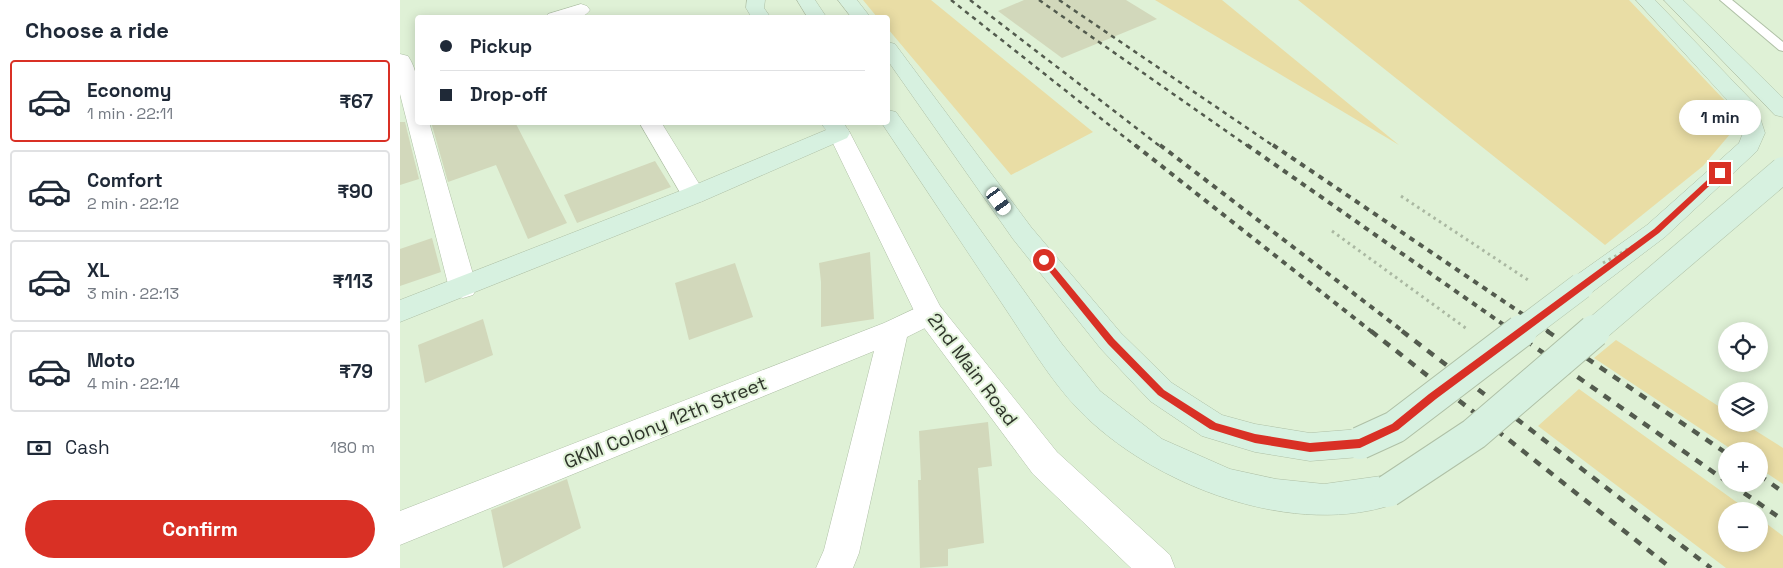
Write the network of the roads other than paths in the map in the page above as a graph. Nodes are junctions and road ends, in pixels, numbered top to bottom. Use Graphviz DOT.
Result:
graph roads {
  1 [pos="756,0"];
  2 [pos="806,0"];
  3 [pos="848,0"];
  4 [pos="1645,0"];
  5 [pos="1673,0"];
  6 [pos="1725,0"];
  7 [pos="581,9"];
  8 [pos="564,15"];
  9 [pos="760,15"];
  10 [pos="816,15"];
  11 [pos="860,15"];
  12 [pos="1783,48"];
  13 [pos="890,51"];
  14 [pos="406,59"];
  15 [pos="415,106"];
  16 [pos="1783,110"];
  17 [pos="890,120"];
  18 [pos="419,125"];
  19 [pos="652,125"];
  20 [pos="835,128"];
  21 [pos="1783,170"];
  22 [pos="694,196"];
  23 [pos="463,288"];
  24 [pos="400,312"];
  25 [pos="929,314"];
  26 [pos="894,331"];
  27 [pos="400,528"];
  28 [pos="834,568"];
  29 [pos="1157,568"];
  1 -- 9 [label="main road"];
  2 -- 10 [label="main road"];
  3 -- 11 [label="main road"];
  4 -- 13 [label="main road, bridge"];
  5 -- 16 [label="main road"];
  6 -- 12 [label="lane"];
  7 -- 8 [label="street"];
  14 -- 15 [label="street"];
  17 -- 21 [label="main road, bridge"];
  18 -- 23 [label="street"];
  19 -- 22 [label="street"];
  20 -- 22 [label="main road"];
  20 -- 25 [label="street, 2nd Main Road"];
  22 -- 23 [label="main road"];
  23 -- 24 [label="main road"];
  25 -- 26 [label="street, GKM Colony 12th Street"];
  25 -- 29 [label="street, 2nd Main Road"];
  26 -- 27 [label="street, GKM Colony 12th Street"];
  26 -- 28 [label="street"];
}
